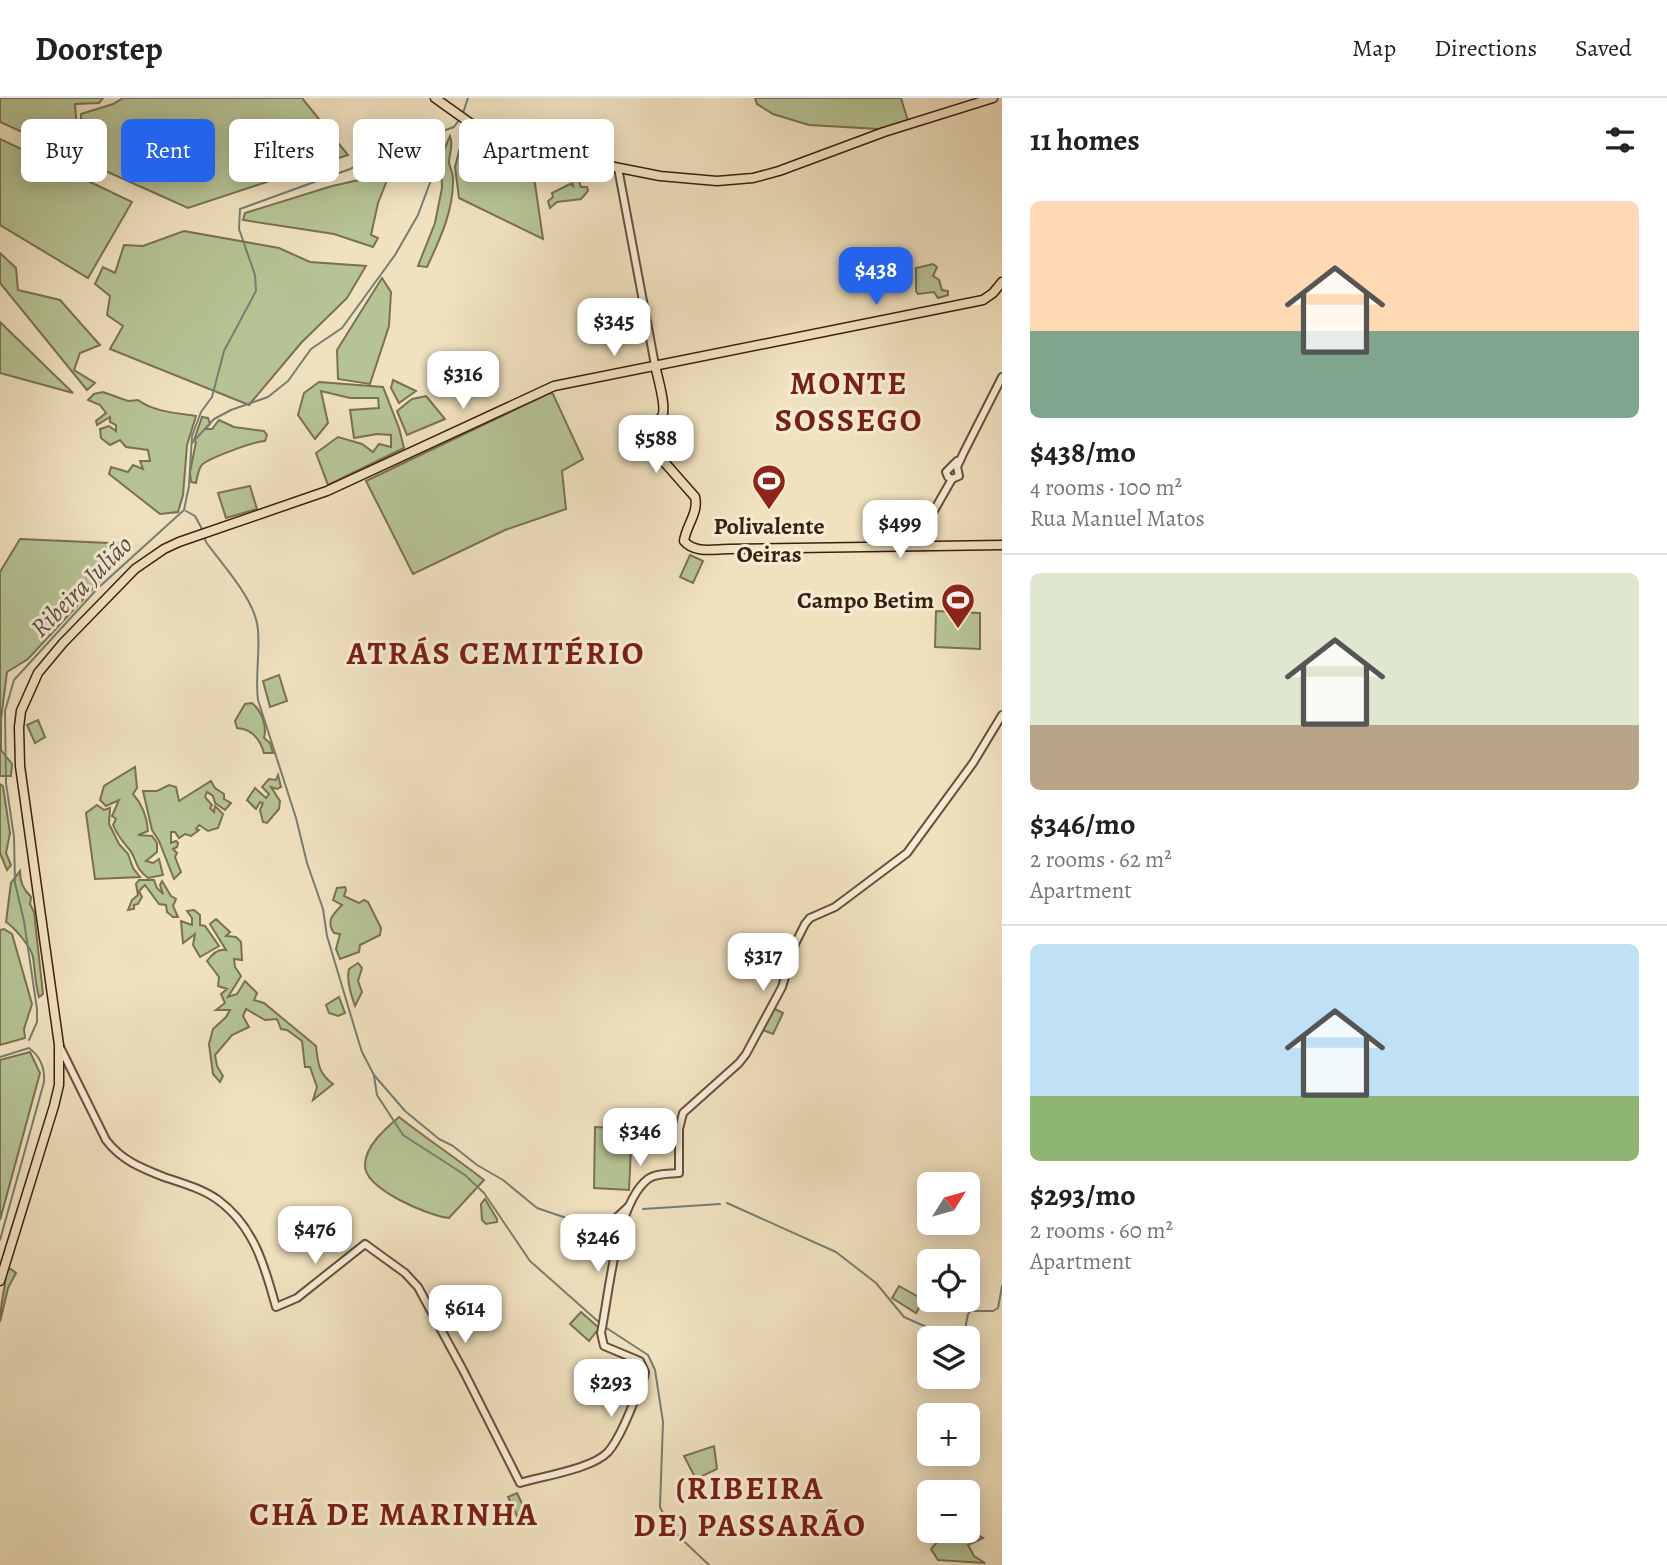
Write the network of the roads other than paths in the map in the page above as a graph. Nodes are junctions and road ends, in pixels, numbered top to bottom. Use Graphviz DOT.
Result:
graph roads {
  1 [pos="435,98"];
  2 [pos="993,98"];
  3 [pos="618,168"];
  4 [pos="1002,282"];
  5 [pos="999,293"];
  6 [pos="655,365"];
  7 [pos="1002,377"];
  8 [pos="955,467"];
  9 [pos="949,477"];
  10 [pos="1002,545"];
  11 [pos="920,546"];
  12 [pos="1002,715"];
  13 [pos="59,1045"];
  14 [pos="0,1281"];
  1 -- 3 [label="main road"];
  2 -- 3 [label="main road"];
  3 -- 6 [label="street"];
  4 -- 5 [label="main road"];
  5 -- 6 [label="main road"];
  6 -- 11 [label="main road"];
  6 -- 13 [label="main road"];
  7 -- 8 [label="street"];
  8 -- 9 [label="street"];
  8 -- 9 [label="street"];
  9 -- 11 [label="street"];
  10 -- 11 [label="main road"];
  12 -- 13 [label="street"];
  13 -- 14 [label="main road"];
}
